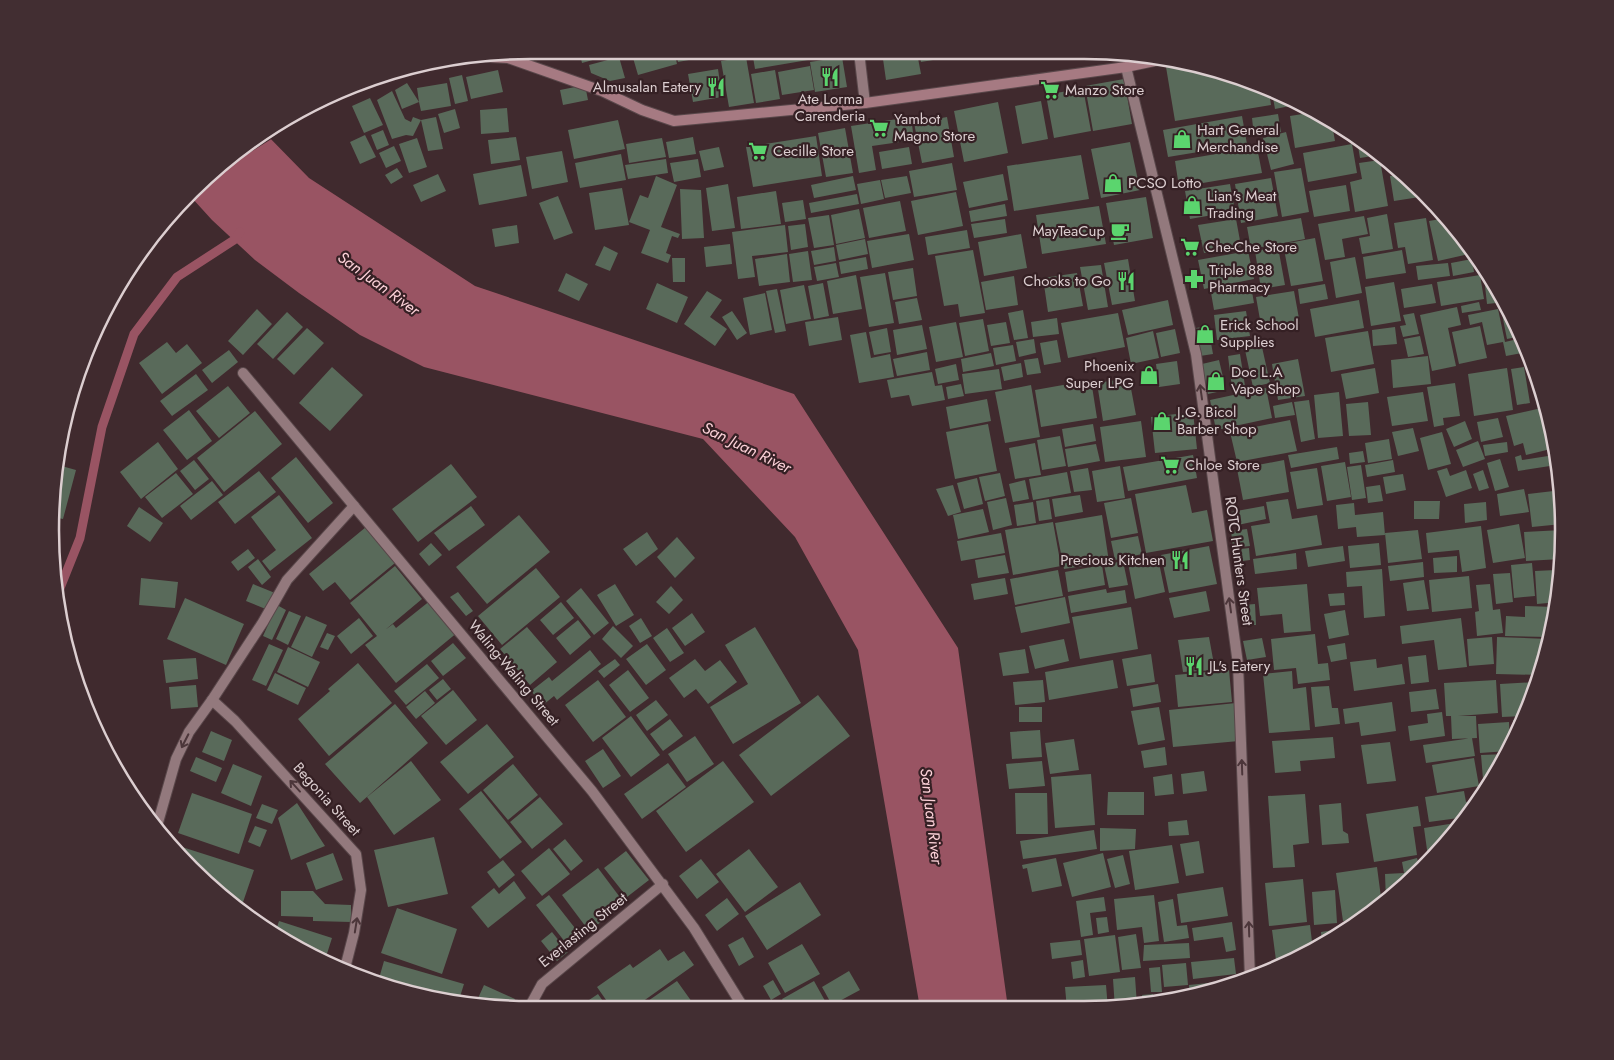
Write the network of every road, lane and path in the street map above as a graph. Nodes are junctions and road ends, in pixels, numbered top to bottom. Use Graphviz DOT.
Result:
graph roads {
  1 [pos="861,59"];
  2 [pos="512,60"];
  3 [pos="1147,63"];
  4 [pos="1126,67"];
  5 [pos="865,103"];
  6 [pos="243,373"];
  7 [pos="354,506"];
  8 [pos="212,700"];
  9 [pos="159,820"];
  10 [pos="663,884"];
  11 [pos="346,963"];
  12 [pos="1250,970"];
  13 [pos="533,1001"];
  14 [pos="739,1001"];
  1 -- 5 [label="street"];
  2 -- 5 [label="street"];
  3 -- 4 [label="street"];
  4 -- 5 [label="street"];
  12 -- 4 [label="street, ROTC Hunters Street, one-way"];
  6 -- 7 [label="street, Waling-Waling Street"];
  7 -- 8 [label="street"];
  7 -- 10 [label="street, Waling-Waling Street"];
  8 -- 9 [label="street, one-way"];
  11 -- 8 [label="street, Begonia Street, one-way"];
  10 -- 13 [label="street, Everlasting Street"];
  10 -- 14 [label="street, Waling-Waling Street"];
}
